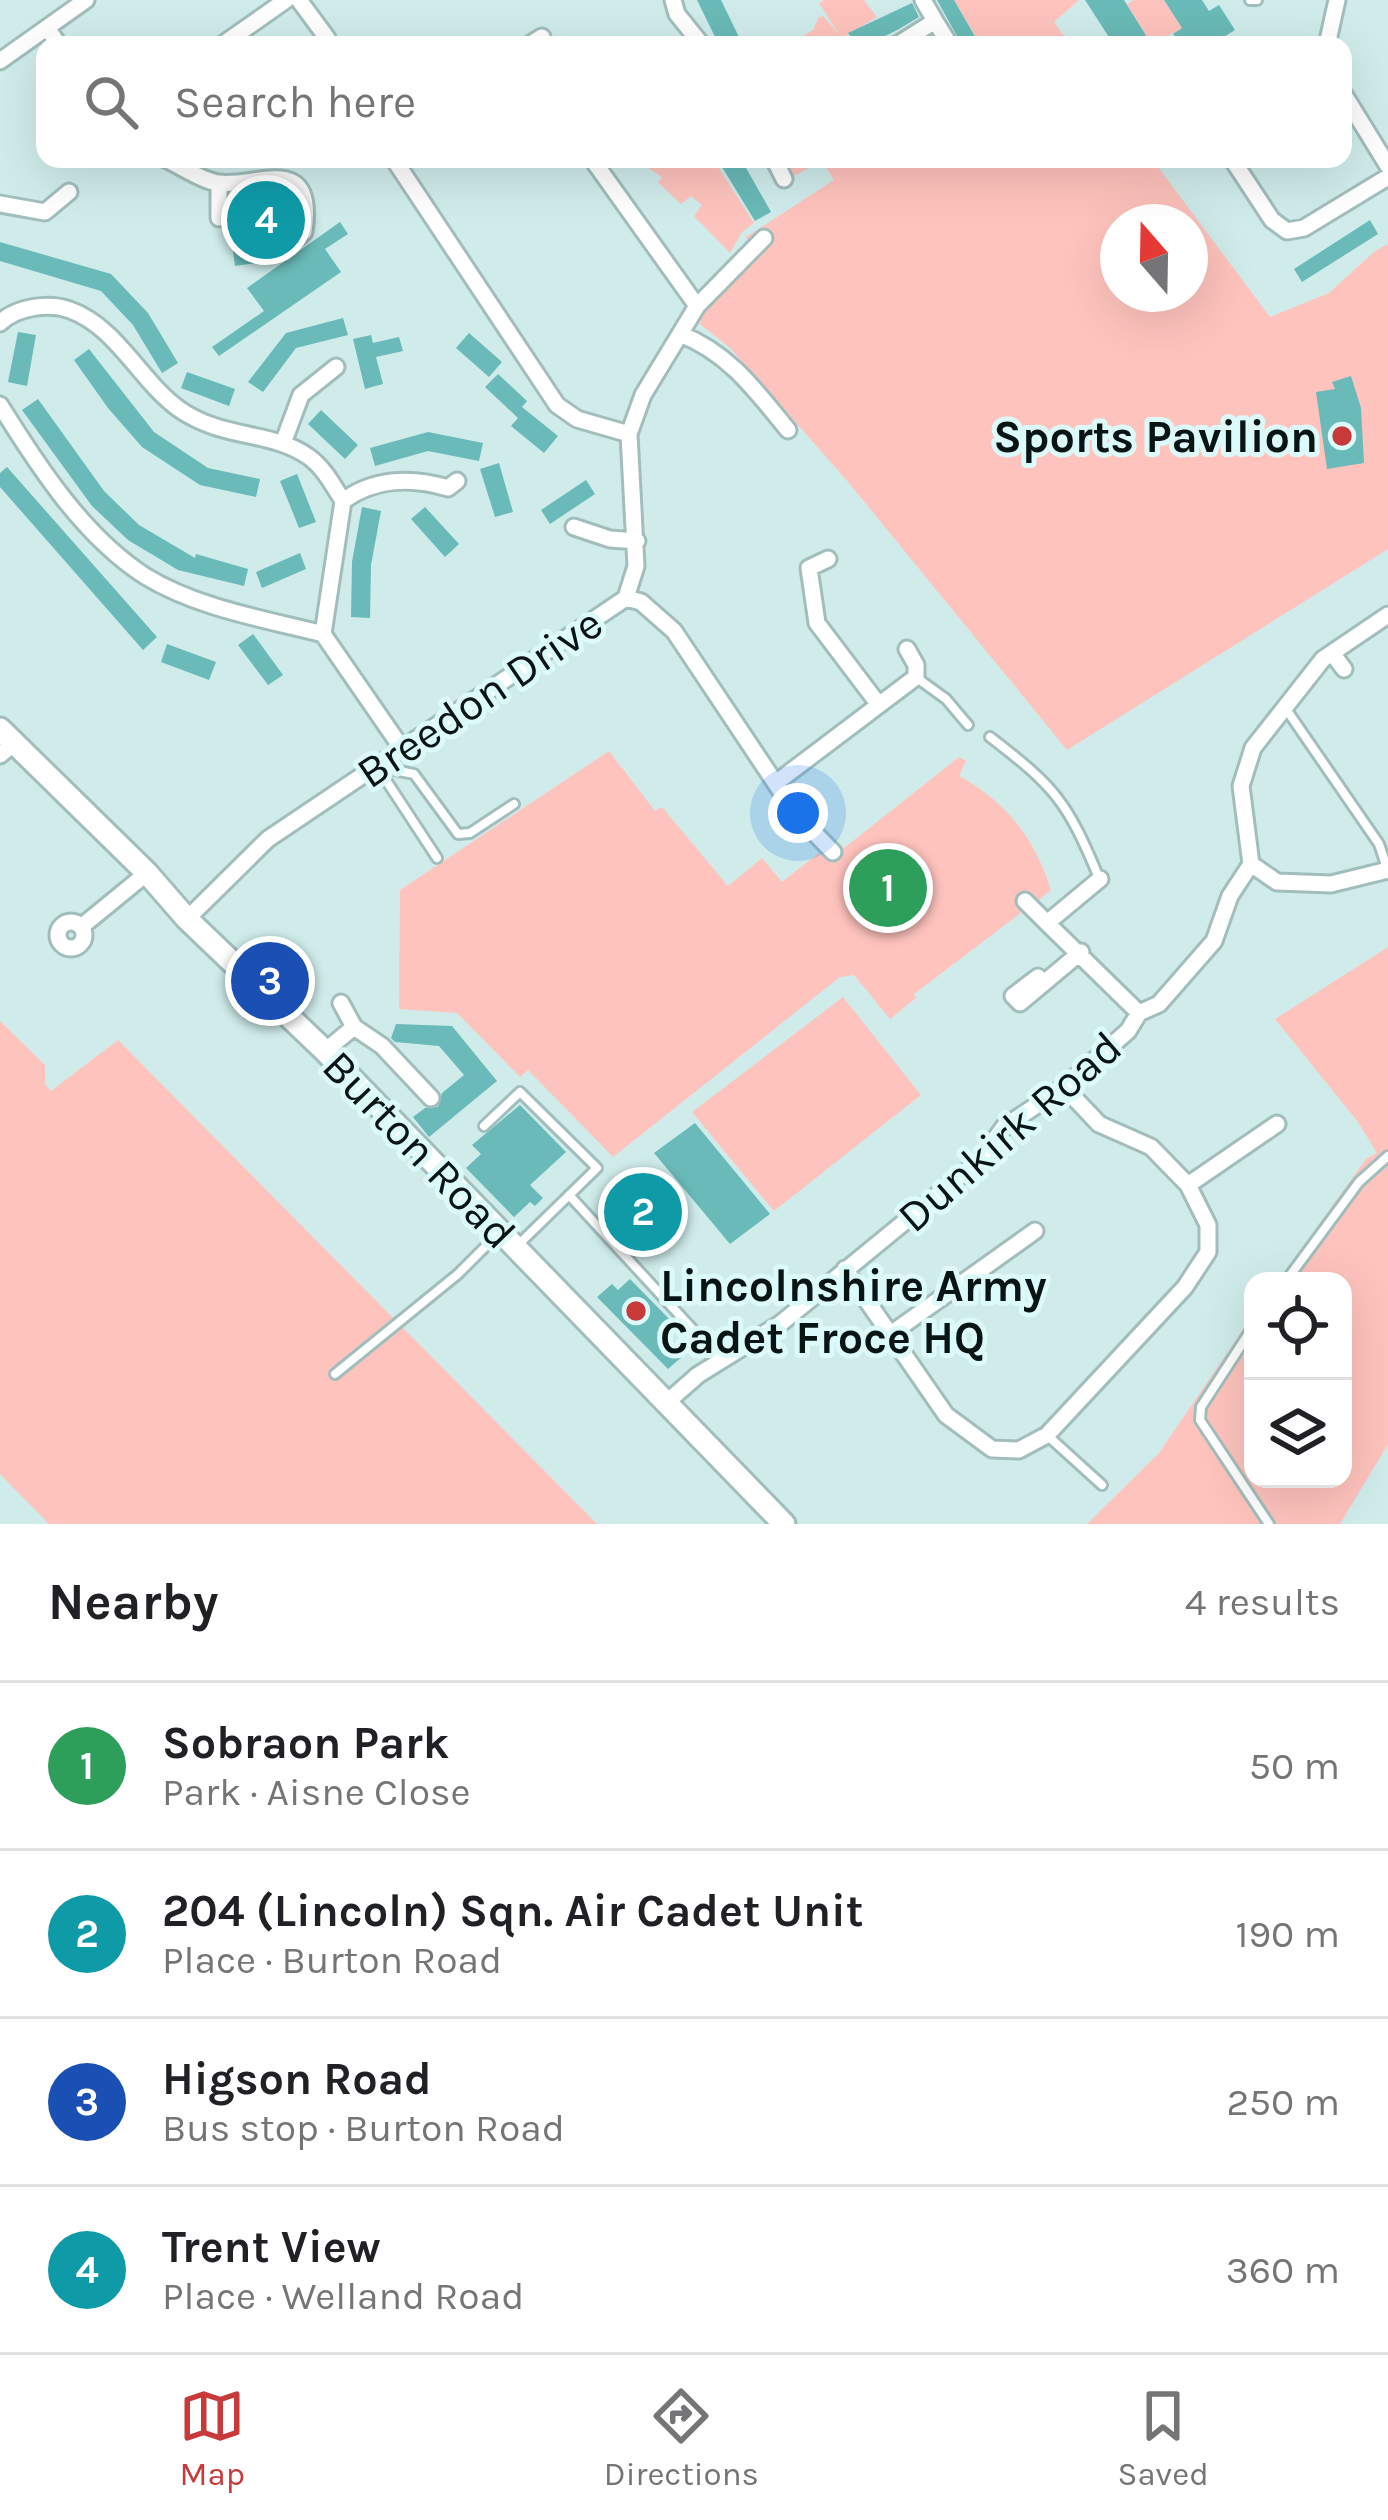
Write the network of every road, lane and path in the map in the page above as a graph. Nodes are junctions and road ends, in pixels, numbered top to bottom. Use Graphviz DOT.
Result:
graph roads {
  1 [pos="86,0"];
  2 [pos="286,0"];
  3 [pos="299,0"];
  4 [pos="673,0"];
  5 [pos="923,0"];
  6 [pos="1337,0"];
  7 [pos="935,22"];
  8 [pos="47,28"];
  9 [pos="53,36"];
  10 [pos="235,36"];
  11 [pos="326,36"];
  12 [pos="695,36"];
  13 [pos="910,36"];
  14 [pos="944,36"];
  15 [pos="1330,36"];
  16 [pos="0,62"];
  17 [pos="1352,108"];
  18 [pos="1388,166"];
  19 [pos="185,168"];
  20 [pos="400,168"];
  21 [pos="598,168"];
  22 [pos="779,168"];
  23 [pos="1238,168"];
  24 [pos="1388,177"];
  25 [pos="784,179"];
  26 [pos="219,183"];
  27 [pos="69,192"];
  28 [pos="0,203"];
  29 [pos="220,218"];
  30 [pos="764,238"];
  31 [pos="284,249"];
  32 [pos="697,306"];
  33 [pos="0,323"];
  34 [pos="680,334"];
  35 [pos="336,367"];
  36 [pos="0,405"];
  37 [pos="788,430"];
  38 [pos="628,434"];
  39 [pos="284,443"];
  40 [pos="457,481"];
  41 [pos="343,500"];
  42 [pos="574,527"];
  43 [pos="637,541"];
  44 [pos="828,559"];
  45 [pos="626,598"];
  46 [pos="1388,615"];
  47 [pos="323,634"];
  48 [pos="907,649"];
  49 [pos="1332,653"];
  50 [pos="1344,669"];
  51 [pos="916,677"];
  52 [pos="879,705"];
  53 [pos="1285,707"];
  54 [pos="968,725"];
  55 [pos="990,737"];
  56 [pos="5,742"];
  57 [pos="403,750"];
  58 [pos="378,767"];
  59 [pos="778,782"];
  60 [pos="514,804"];
  61 [pos="832,852"];
  62 [pos="437,858"];
  63 [pos="1251,864"];
  64 [pos="1388,870"];
  65 [pos="147,873"];
  66 [pos="1100,879"];
  67 [pos="1025,901"];
  68 [pos="187,919"];
  69 [pos="1047,923"];
  70 [pos="81,926"];
  71 [pos="1081,952"];
  72 [pos="1043,984"];
  73 [pos="341,1003"];
  74 [pos="1139,1013"];
  75 [pos="354,1027"];
  76 [pos="325,1051"];
  77 [pos="1064,1087"];
  78 [pos="431,1098"];
  79 [pos="1276,1124"];
  80 [pos="484,1126"];
  81 [pos="1388,1156"];
  82 [pos="1188,1185"];
  83 [pos="569,1195"];
  84 [pos="1035,1232"];
  85 [pos="507,1240"];
  86 [pos="844,1269"];
  87 [pos="1293,1272"];
  88 [pos="892,1333"];
  89 [pos="1244,1341"];
  90 [pos="721,1360"];
  91 [pos="335,1374"];
  92 [pos="664,1404"];
  93 [pos="1047,1435"];
  94 [pos="1102,1484"];
  95 [pos="784,1524"];
  96 [pos="1269,1524"];
  1 -- 8 [label="street"];
  2 -- 10 [label="street"];
  3 -- 11 [label="street"];
  4 -- 12 [label="street"];
  5 -- 7 [label="street"];
  6 -- 15 [label="street"];
  7 -- 13 [label="street"];
  7 -- 14 [label="street"];
  8 -- 9 [label="street"];
  8 -- 16 [label="street"];
  17 -- 18 [label="street"];
  19 -- 26 [label="street"];
  20 -- 38 [label="street"];
  21 -- 32 [label="street"];
  22 -- 25 [label="street"];
  23 -- 24 [label="street"];
  26 -- 29 [label="street"];
  26 -- 31 [label="street"];
  27 -- 28 [label="street"];
  30 -- 32 [label="street, Breedon Drive"];
  32 -- 34 [label="street, Breedon Drive"];
  33 -- 39 [label="street"];
  34 -- 37 [label="street"];
  34 -- 38 [label="street, Breedon Drive"];
  35 -- 39 [label="street"];
  36 -- 47 [label="street"];
  38 -- 43 [label="street, Breedon Drive"];
  39 -- 41 [label="street"];
  40 -- 41 [label="street"];
  41 -- 47 [label="street"];
  42 -- 43 [label="street"];
  43 -- 45 [label="street, Breedon Drive"];
  44 -- 52 [label="street"];
  45 -- 57 [label="street, Breedon Drive"];
  45 -- 59 [label="street"];
  46 -- 49 [label="street"];
  47 -- 57 [label="street"];
  48 -- 51 [label="street"];
  49 -- 50 [label="street"];
  49 -- 53 [label="street"];
  51 -- 52 [label="street"];
  51 -- 54 [label="lane"];
  52 -- 59 [label="street"];
  53 -- 63 [label="street"];
  53 -- 64 [label="lane"];
  55 -- 66 [label="lane"];
  56 -- 65 [label="main road, Burton Road"];
  57 -- 58 [label="street, Breedon Drive"];
  58 -- 60 [label="lane"];
  58 -- 62 [label="lane"];
  58 -- 68 [label="street, Breedon Drive"];
  59 -- 61 [label="street"];
  63 -- 64 [label="street"];
  63 -- 74 [label="street, Dunkirk Road"];
  65 -- 68 [label="main road, Burton Road"];
  65 -- 70 [label="street"];
  66 -- 69 [label="street"];
  67 -- 69 [label="street"];
  68 -- 76 [label="main road, Burton Road"];
  69 -- 71 [label="street"];
  71 -- 72 [label="street"];
  71 -- 74 [label="street"];
  73 -- 75 [label="street"];
  74 -- 77 [label="street, Dunkirk Road"];
  75 -- 76 [label="street"];
  75 -- 78 [label="street"];
  76 -- 85 [label="main road, Burton Road"];
  77 -- 82 [label="street"];
  77 -- 86 [label="street, Dunkirk Road"];
  79 -- 82 [label="street"];
  80 -- 83 [label="lane"];
  81 -- 87 [label="lane"];
  82 -- 93 [label="street"];
  83 -- 85 [label="lane"];
  83 -- 90 [label="lane"];
  84 -- 88 [label="street"];
  85 -- 91 [label="lane"];
  85 -- 92 [label="main road, Burton Road"];
  86 -- 88 [label="street"];
  86 -- 90 [label="street, Dunkirk Road"];
  88 -- 93 [label="street"];
  89 -- 96 [label="lane"];
  90 -- 92 [label="street, Dunkirk Road"];
  92 -- 95 [label="main road, Burton Road"];
  93 -- 94 [label="lane"];
}
